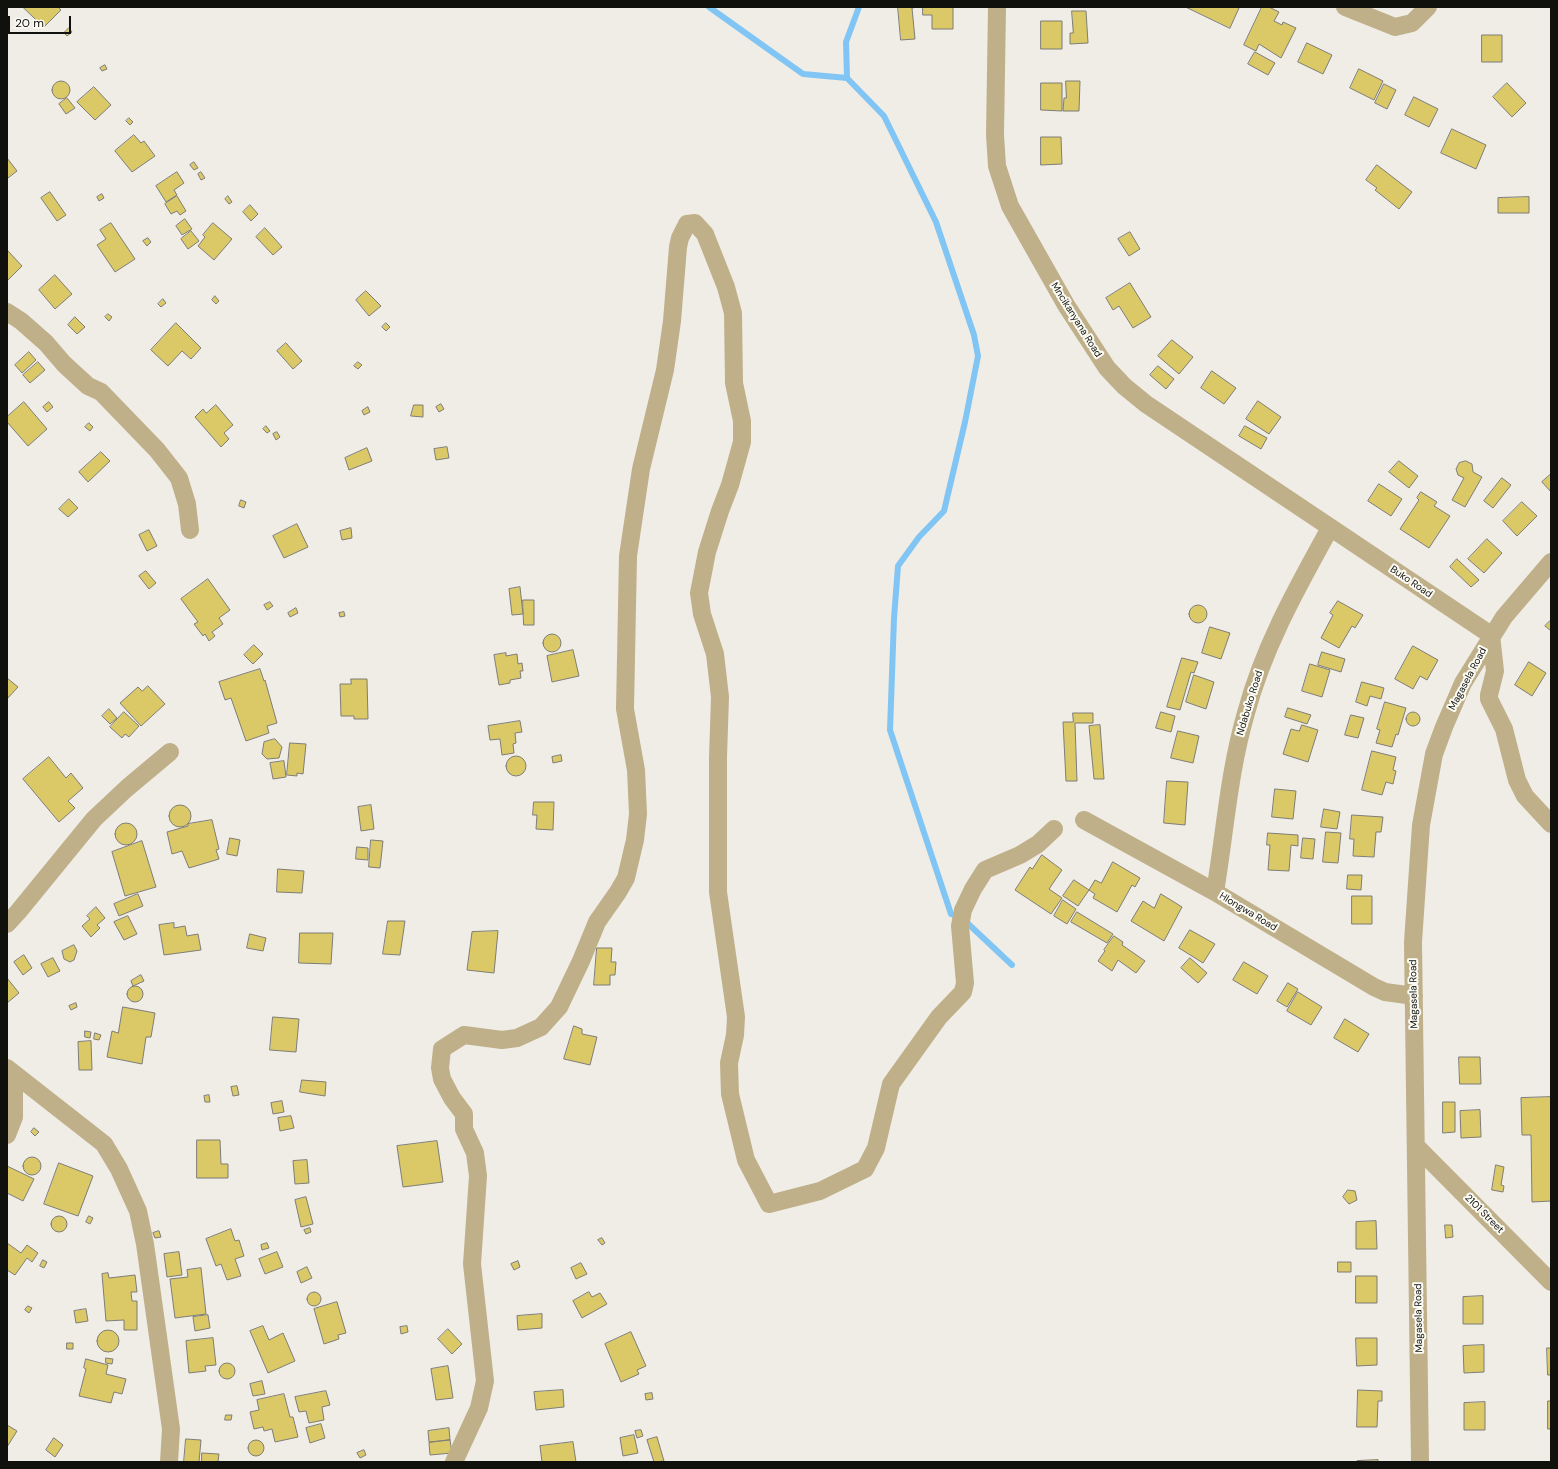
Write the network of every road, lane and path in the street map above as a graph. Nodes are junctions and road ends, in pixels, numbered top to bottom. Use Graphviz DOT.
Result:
graph roads {
  1 [pos="997,7"];
  2 [pos="1345,7"];
  3 [pos="1428,7"];
  4 [pos="7,312"];
  5 [pos="1330,528"];
  6 [pos="190,530"];
  7 [pos="1551,562"];
  8 [pos="1491,635"];
  9 [pos="170,752"];
  10 [pos="1084,820"];
  11 [pos="1551,824"];
  12 [pos="1054,829"];
  13 [pos="1215,892"];
  14 [pos="7,924"];
  15 [pos="1414,996"];
  16 [pos="7,1068"];
  17 [pos="7,1136"];
  18 [pos="1416,1146"];
  19 [pos="1551,1282"];
  20 [pos="169,1462"];
  21 [pos="454,1462"];
  22 [pos="1420,1462"];
  1 -- 5 [label="street, Mncikanyana Road"];
  2 -- 3 [label="street"];
  4 -- 6 [label="street"];
  5 -- 8 [label="street, Buko Road"];
  5 -- 13 [label="street, Ndabuko Road"];
  7 -- 8 [label="street, Magasela Road"];
  8 -- 11 [label="street"];
  8 -- 15 [label="street, Magasela Road"];
  9 -- 14 [label="street"];
  10 -- 13 [label="street, Hlongwa Road"];
  12 -- 21 [label="street"];
  13 -- 15 [label="street, Hlongwa Road"];
  15 -- 18 [label="street, Magasela Road"];
  16 -- 17 [label="street"];
  16 -- 20 [label="street"];
  18 -- 19 [label="street, 2101 Street"];
  18 -- 22 [label="street, Magasela Road"];
}
